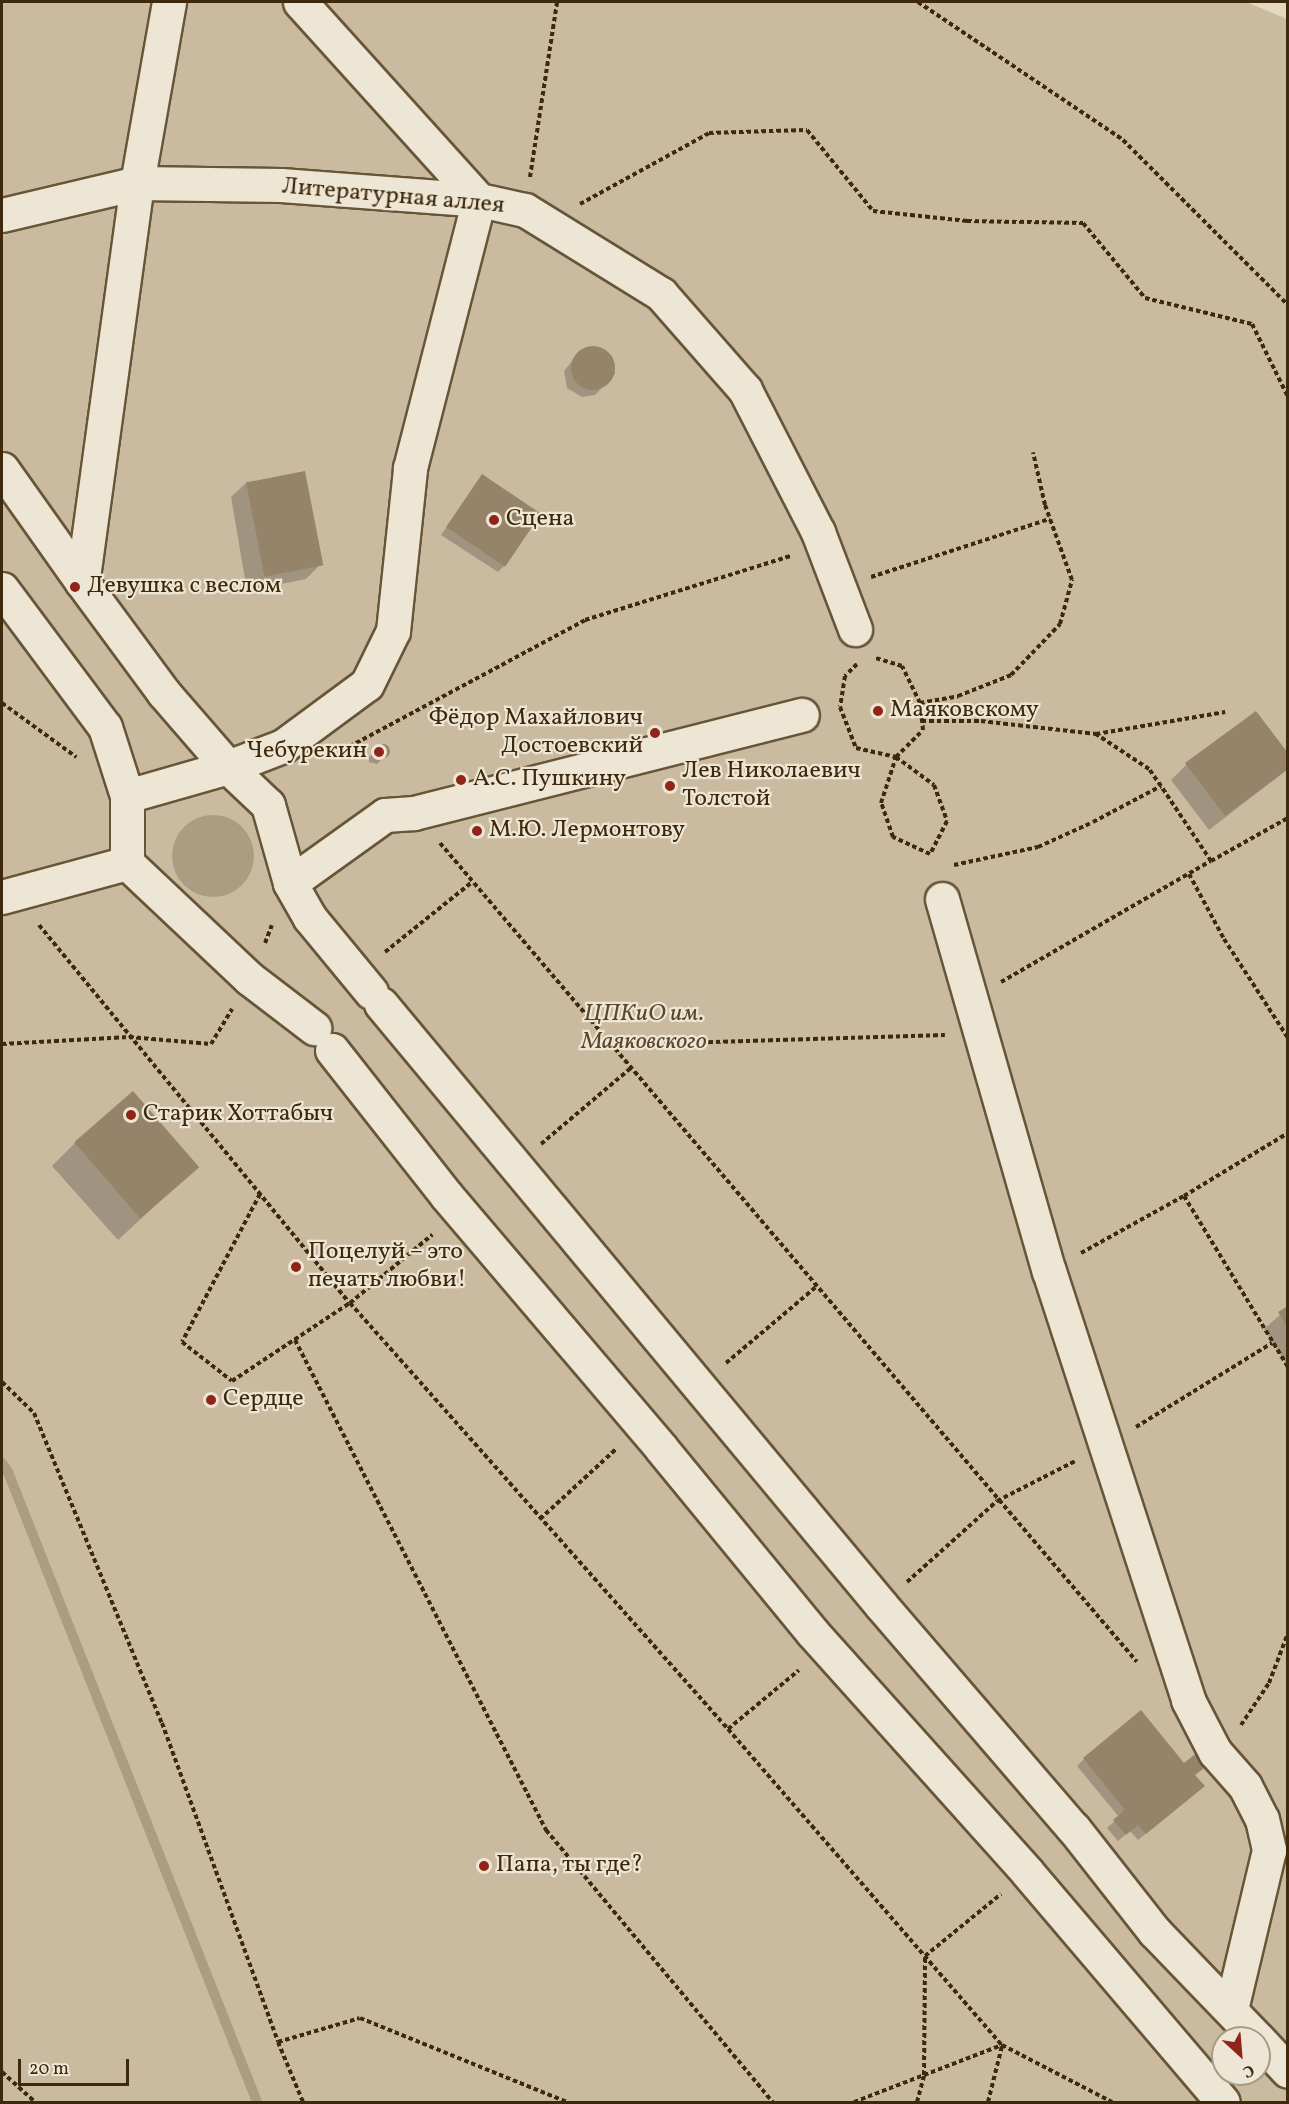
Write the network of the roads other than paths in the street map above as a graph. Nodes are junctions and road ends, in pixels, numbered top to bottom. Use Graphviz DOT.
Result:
graph roads {
  1 [pos="169,2"];
  2 [pos="300,2"];
  3 [pos="137,183"];
  4 [pos="479,200"];
  5 [pos="2,215"];
  6 [pos="2,469"];
  7 [pos="82,582"];
  8 [pos="2,589"];
  9 [pos="861,642"];
  10 [pos="802,715"];
  11 [pos="228,767"];
  12 [pos="127,796"];
  13 [pos="127,863"];
  14 [pos="290,883"];
  15 [pos="8,896"];
  16 [pos="942,899"];
  17 [pos="1231,2010"];
  18 [pos="1246,2026"];
  19 [pos="1271,2053"];
  20 [pos="1287,2071"];
  21 [pos="1223,2103"];
  1 -- 3 [label="street"];
  2 -- 4 [label="street"];
  3 -- 4 [label="street, Литературная аллея"];
  3 -- 5 [label="street, Литературная аллея"];
  3 -- 7 [label="street"];
  4 -- 9 [label="street, Литературная аллея"];
  4 -- 11 [label="street"];
  6 -- 7 [label="street"];
  7 -- 11 [label="street"];
  8 -- 12 [label="street"];
  10 -- 14 [label="street"];
  11 -- 12 [label="street"];
  11 -- 14 [label="street"];
  12 -- 13 [label="street"];
  13 -- 15 [label="street"];
  13 -- 21 [label="street"];
  14 -- 17 [label="street"];
  16 -- 17 [label="street"];
  17 -- 18 [label="street"];
  19 -- 20 [label="street"];
}
